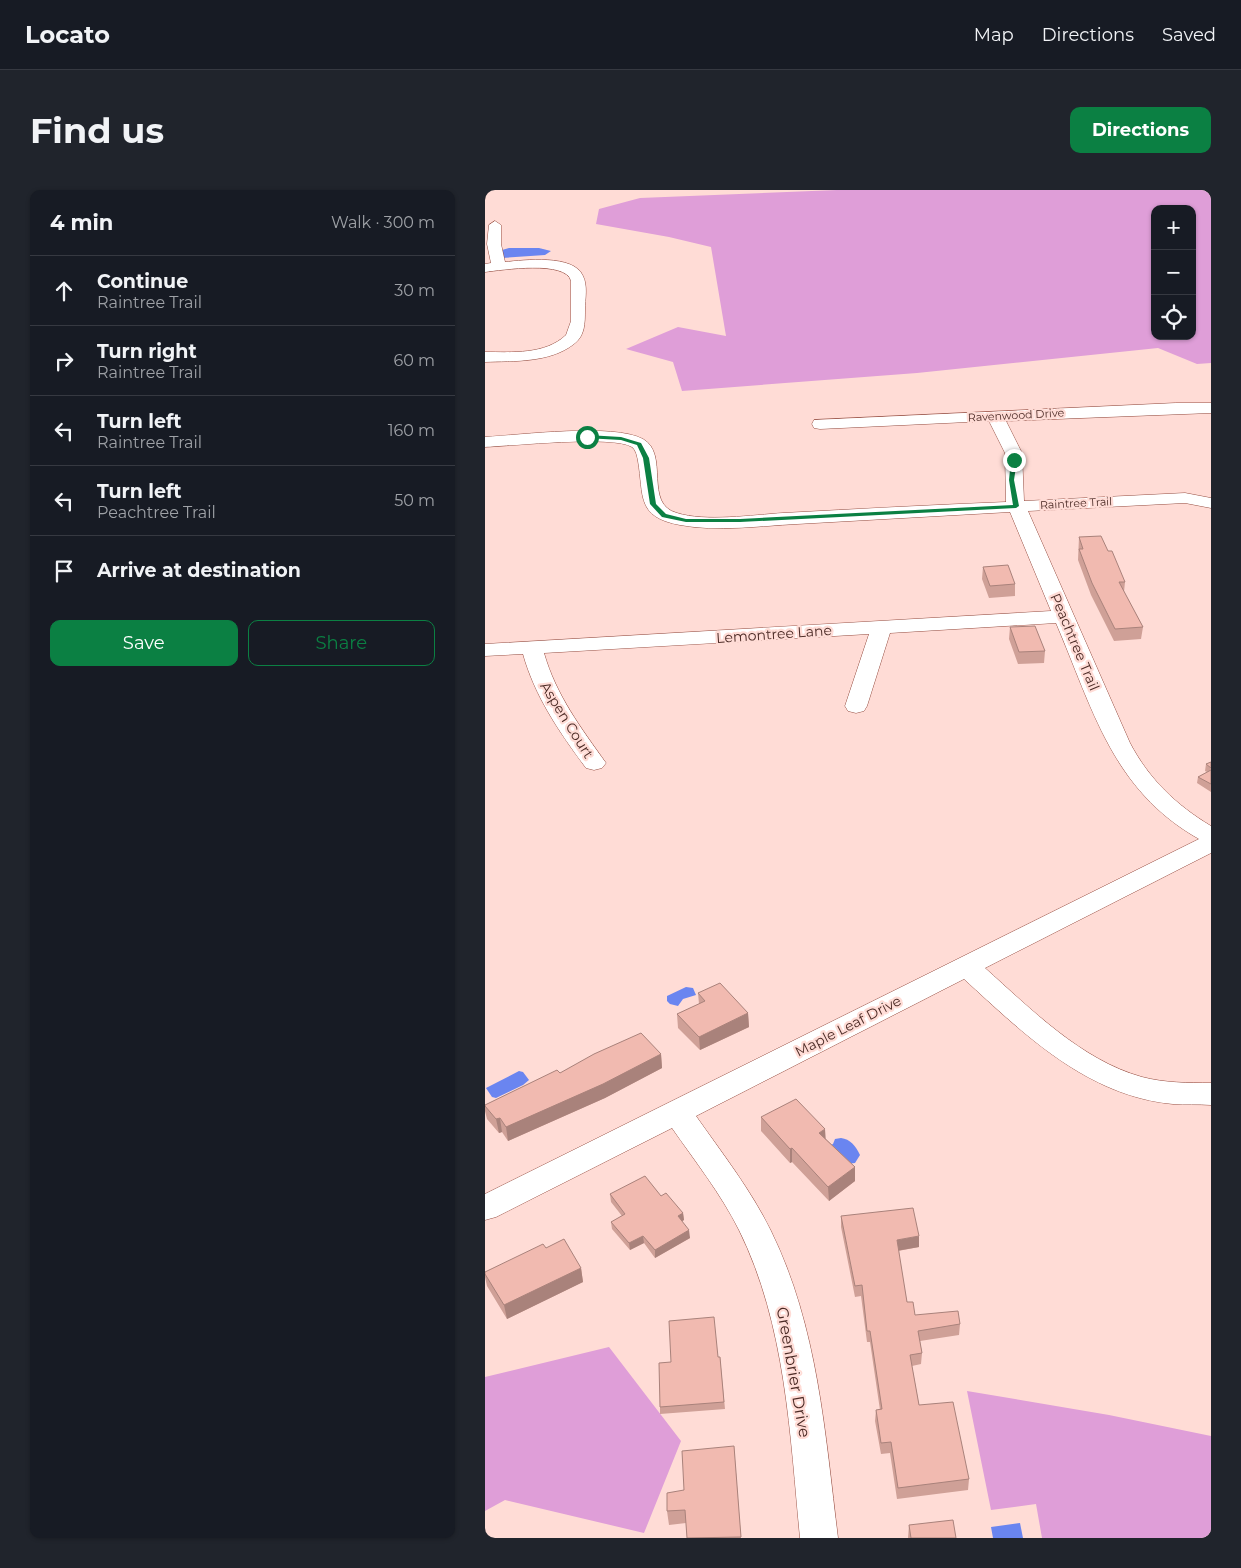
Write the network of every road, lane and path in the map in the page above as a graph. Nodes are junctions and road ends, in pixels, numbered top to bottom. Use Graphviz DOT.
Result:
graph roads {
  1 [pos="495,225"];
  2 [pos="492,268"];
  3 [pos="485,357"];
  4 [pos="1211,408"];
  5 [pos="995,416"];
  6 [pos="820,424"];
  7 [pos="485,442"];
  8 [pos="1211,503"];
  9 [pos="1016,506"];
  10 [pos="1064,616"];
  11 [pos="882,628"];
  12 [pos="532,648"];
  13 [pos="485,650"];
  14 [pos="856,706"];
  15 [pos="594,763"];
  16 [pos="1211,836"];
  17 [pos="1211,843"];
  18 [pos="966,966"];
  19 [pos="1211,1094"];
  20 [pos="677,1113"];
  21 [pos="485,1208"];
  22 [pos="819,1538"];
  1 -- 2 [label="street"];
  2 -- 3 [label="street"];
  4 -- 5 [label="street, Ravenwood Drive"];
  5 -- 6 [label="street, Ravenwood Drive"];
  5 -- 9 [label="street, Peachtree Trail"];
  7 -- 9 [label="street, Raintree Trail"];
  8 -- 9 [label="street, Raintree Trail"];
  9 -- 10 [label="street, Peachtree Trail"];
  10 -- 11 [label="street, Lemontree Lane"];
  10 -- 16 [label="street, Peachtree Trail"];
  11 -- 12 [label="street, Lemontree Lane"];
  11 -- 14 [label="street"];
  12 -- 13 [label="street, Lemontree Lane"];
  12 -- 15 [label="street, Aspen Court"];
  17 -- 18 [label="street, Maple Leaf Drive"];
  18 -- 19 [label="street"];
  18 -- 20 [label="street, Maple Leaf Drive"];
  20 -- 21 [label="street, Maple Leaf Drive"];
  20 -- 22 [label="street, Greenbrier Drive"];
}
